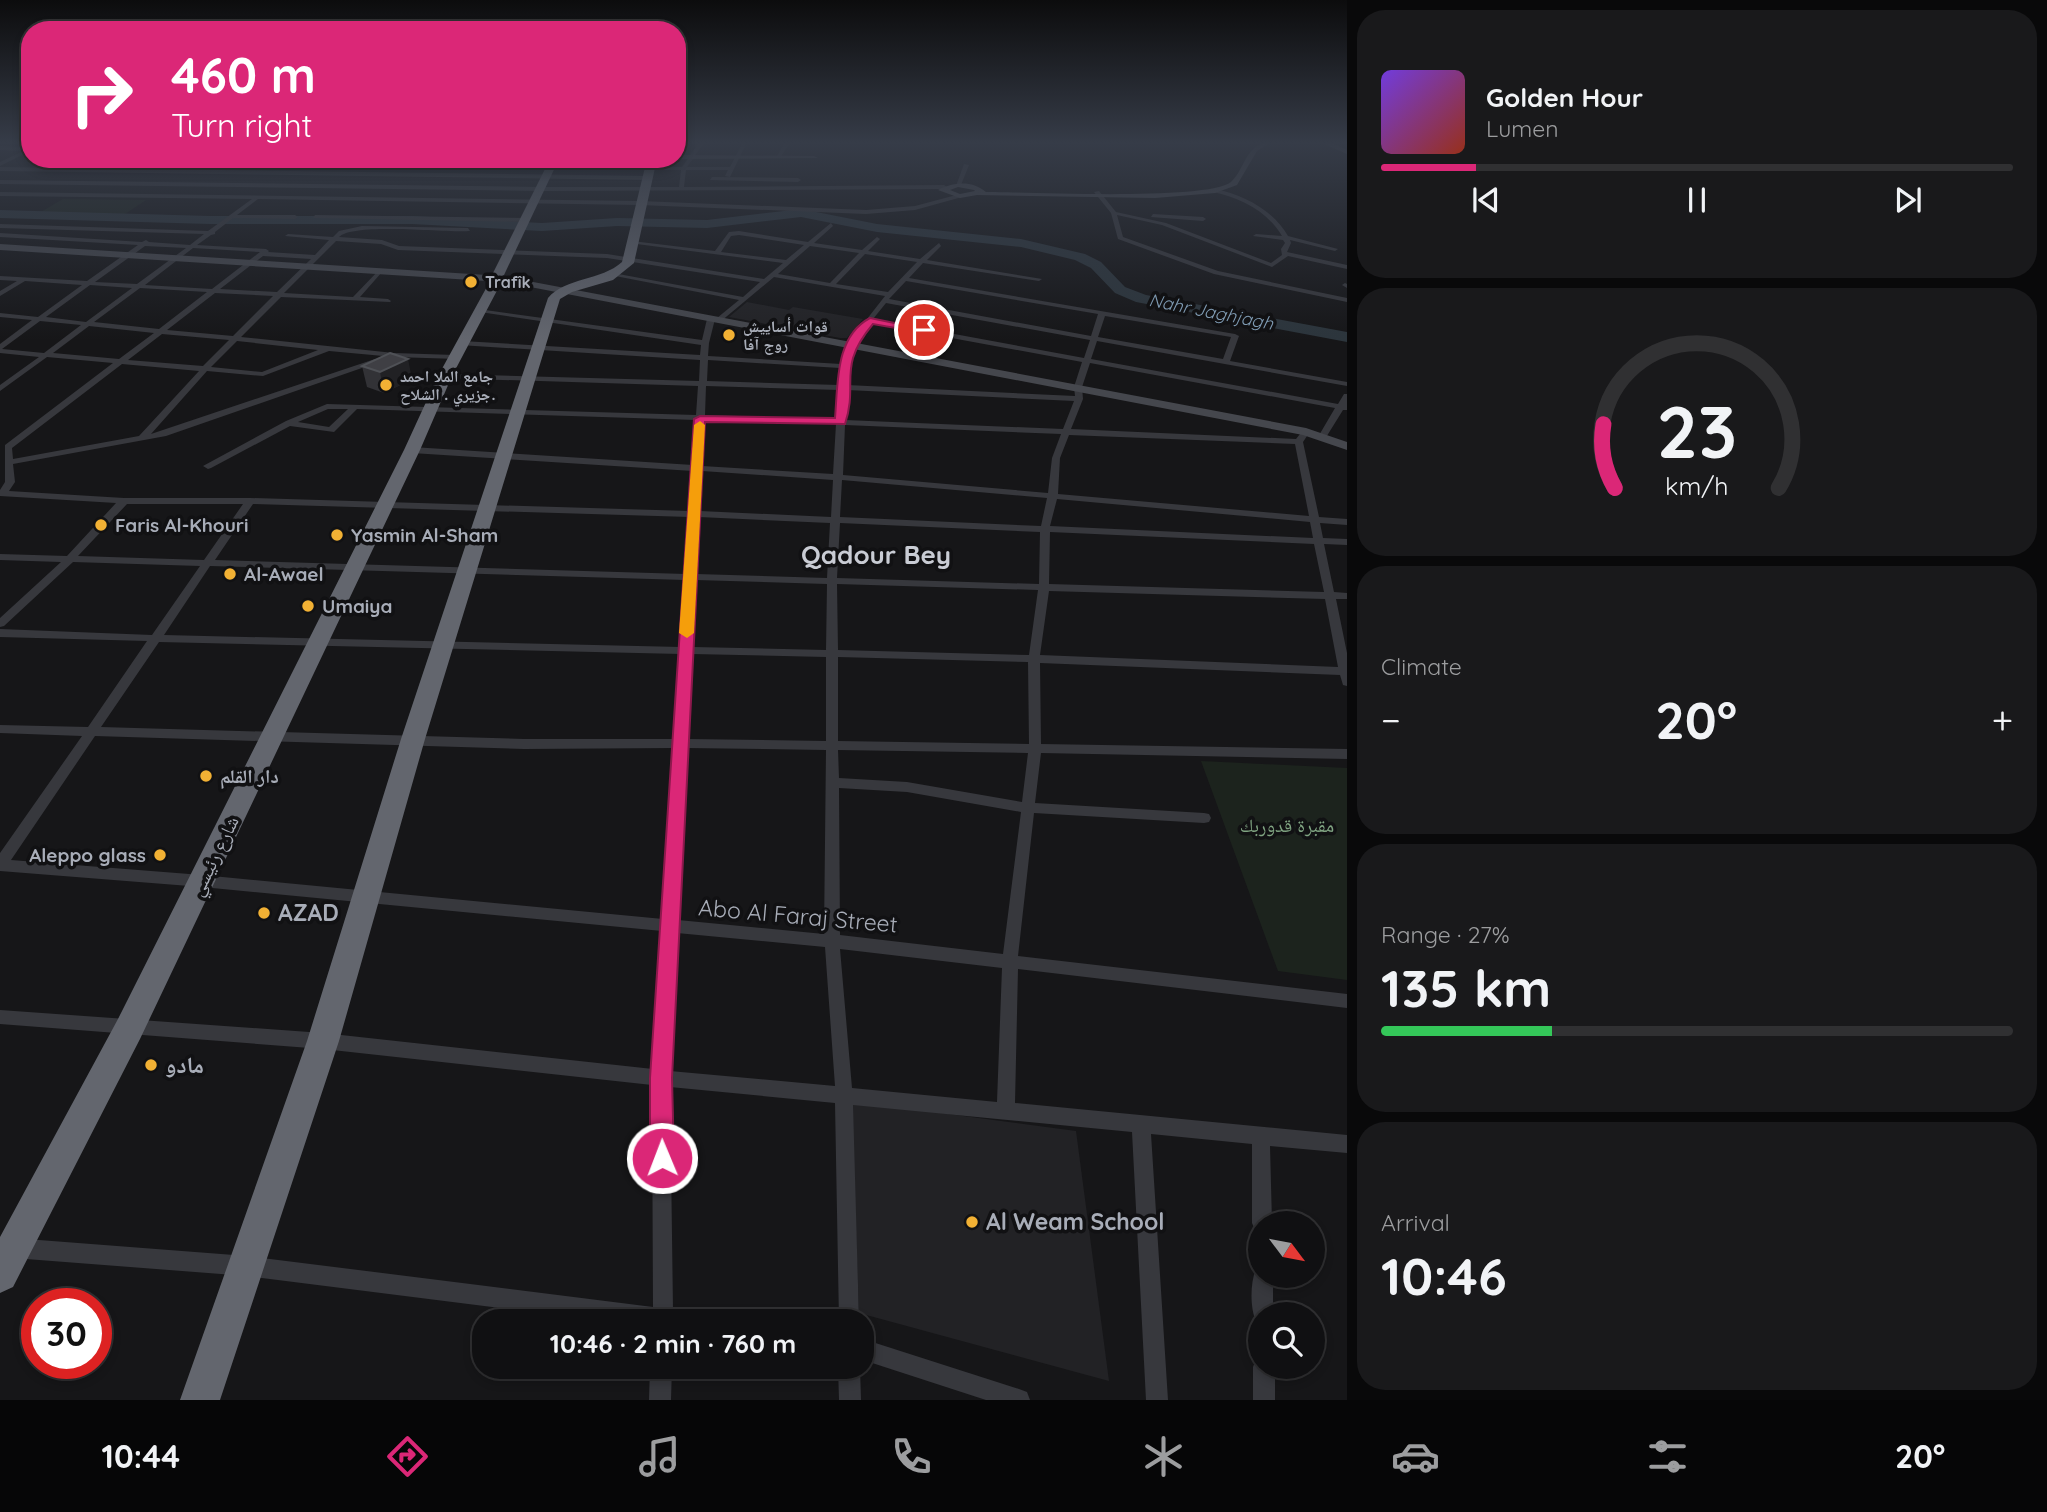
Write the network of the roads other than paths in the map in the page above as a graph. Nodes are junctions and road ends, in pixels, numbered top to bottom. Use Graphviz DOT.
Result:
graph roads {
  1 [pos="243,209"];
  2 [pos="531,209"];
  3 [pos="638,209"];
  4 [pos="845,209"];
  5 [pos="895,209"];
  6 [pos="1111,209"];
  7 [pos="1257,209"];
  8 [pos="1173,212"];
  9 [pos="1114,213"];
  10 [pos="295,216"];
  11 [pos="1135,216"];
  12 [pos="1161,216"];
  13 [pos="232,218"];
  14 [pos="314,218"];
  15 [pos="1203,219"];
  16 [pos="526,221"];
  17 [pos="831,225"];
  18 [pos="0,226"];
  19 [pos="38,228"];
  20 [pos="216,230"];
  21 [pos="468,230"];
  22 [pos="161,232"];
  23 [pos="0,235"];
  24 [pos="23,236"];
  25 [pos="288,236"];
  26 [pos="1256,236"];
  27 [pos="1287,238"];
  28 [pos="332,239"];
  29 [pos="877,239"];
  30 [pos="632,243"];
  31 [pos="810,243"];
  32 [pos="144,244"];
  33 [pos="939,245"];
  34 [pos="195,247"];
  35 [pos="2,248"];
  36 [pos="1335,249"];
  37 [pos="509,252"];
  38 [pos="864,252"];
  39 [pos="718,253"];
  40 [pos="1285,253"];
  41 [pos="262,254"];
  42 [pos="129,255"];
  43 [pos="316,257"];
  44 [pos="179,258"];
  45 [pos="631,259"];
  46 [pos="922,260"];
  47 [pos="788,262"];
  48 [pos="250,263"];
  49 [pos="306,267"];
  50 [pos="1347,267"];
  51 [pos="379,272"];
  52 [pos="613,275"];
  53 [pos="774,275"];
  54 [pos="0,278"];
  55 [pos="23,279"];
  56 [pos="497,279"];
  57 [pos="906,279"];
  58 [pos="1039,279"];
  59 [pos="766,281"];
  60 [pos="91,284"];
  61 [pos="831,285"];
  62 [pos="141,286"];
  63 [pos="562,290"];
  64 [pos="216,291"];
  65 [pos="0,294"];
  66 [pos="281,294"];
  67 [pos="888,298"];
  68 [pos="355,299"];
  69 [pos="745,299"];
  70 [pos="1347,300"];
  71 [pos="388,301"];
  72 [pos="480,310"];
  73 [pos="1102,313"];
  74 [pos="0,315"];
  75 [pos="715,319"];
  76 [pos="41,320"];
  77 [pos="549,321"];
  78 [pos="870,321"];
  79 [pos="90,323"];
  80 [pos="161,331"];
  81 [pos="1094,338"];
  82 [pos="235,339"];
  83 [pos="851,344"];
  84 [pos="330,347"];
  85 [pos="540,348"];
  86 [pos="0,349"];
  87 [pos="705,351"];
  88 [pos="48,354"];
  89 [pos="394,355"];
  90 [pos="454,359"];
  91 [pos="1087,359"];
  92 [pos="121,360"];
  93 [pos="1226,362"];
  94 [pos="844,366"];
  95 [pos="205,369"];
  96 [pos="530,378"];
  97 [pos="704,383"];
  98 [pos="1347,384"];
  99 [pos="843,388"];
  100 [pos="0,389"];
  101 [pos="1078,393"];
  102 [pos="1347,396"];
  103 [pos="355,407"];
  104 [pos="1343,407"];
  105 [pos="431,410"];
  106 [pos="520,414"];
  107 [pos="700,419"];
  108 [pos="841,422"];
  109 [pos="289,423"];
  110 [pos="1066,431"];
  111 [pos="1302,437"];
  112 [pos="1322,437"];
  113 [pos="142,438"];
  114 [pos="1347,446"];
  115 [pos="412,450"];
  116 [pos="505,457"];
  117 [pos="9,462"];
  118 [pos="208,466"];
  119 [pos="697,470"];
  120 [pos="837,477"];
  121 [pos="1,493"];
  122 [pos="1053,495"];
  123 [pos="124,501"];
  124 [pos="250,501"];
  125 [pos="383,506"];
  126 [pos="489,508"];
  127 [pos="693,514"];
  128 [pos="836,519"];
  129 [pos="1314,520"];
  130 [pos="1347,522"];
  131 [pos="1045,527"];
  132 [pos="1319,540"];
  133 [pos="1347,542"];
  134 [pos="0,557"];
  135 [pos="69,560"];
  136 [pos="208,564"];
  137 [pos="353,567"];
  138 [pos="467,571"];
  139 [pos="690,576"];
  140 [pos="832,580"];
  141 [pos="1044,586"];
  142 [pos="1330,595"];
  143 [pos="1347,596"];
  144 [pos="0,624"];
  145 [pos="0,634"];
  146 [pos="155,639"];
  147 [pos="317,645"];
  148 [pos="444,647"];
  149 [pos="686,649"];
  150 [pos="831,651"];
  151 [pos="1034,659"];
  152 [pos="1346,674"];
  153 [pos="0,729"];
  154 [pos="93,730"];
  155 [pos="272,735"];
  156 [pos="413,740"];
  157 [pos="681,743"];
  158 [pos="833,745"];
  159 [pos="1035,747"];
  160 [pos="1347,754"];
  161 [pos="833,783"];
  162 [pos="1028,808"];
  163 [pos="1204,818"];
  164 [pos="0,864"];
  165 [pos="202,881"];
  166 [pos="364,898"];
  167 [pos="670,927"];
  168 [pos="832,941"];
  169 [pos="1010,961"];
  170 [pos="1347,1001"];
  171 [pos="0,1017"];
  172 [pos="129,1029"];
  173 [pos="323,1041"];
  174 [pos="661,1078"];
  175 [pos="844,1096"];
  176 [pos="1006,1111"];
  177 [pos="1141,1123"];
  178 [pos="1261,1136"];
  179 [pos="1347,1144"];
  180 [pos="1262,1211"];
  181 [pos="7,1248"];
  182 [pos="247,1266"];
  183 [pos="0,1274"];
  184 [pos="583,1309"];
  185 [pos="669,1309"];
  186 [pos="849,1309"];
  187 [pos="874,1353"];
  188 [pos="661,1379"];
  189 [pos="849,1379"];
  190 [pos="1264,1379"];
  191 [pos="200,1400"];
  192 [pos="660,1400"];
  193 [pos="850,1400"];
  194 [pos="1018,1400"];
  195 [pos="1157,1400"];
  196 [pos="1264,1400"];
  1 -- 13 [label="street"];
  2 -- 16 [label="highway, شارع رئيسي"];
  3 -- 30 [label="highway"];
  4 -- 5 [label="street"];
  6 -- 9 [label="street"];
  7 -- 27 [label="street"];
  8 -- 12 [label="street"];
  9 -- 11 [label="street"];
  9 -- 70 [label="street"];
  10 -- 13 [label="street"];
  11 -- 12 [label="street"];
  11 -- 40 [label="street"];
  12 -- 15 [label="street"];
  13 -- 20 [label="street"];
  14 -- 16 [label="street"];
  16 -- 37 [label="highway, شارع رئيسي"];
  17 -- 31 [label="street"];
  18 -- 19 [label="street"];
  19 -- 22 [label="street"];
  19 -- 24 [label="street"];
  20 -- 22 [label="street"];
  20 -- 34 [label="street"];
  21 -- 28 [label="street"];
  22 -- 32 [label="street"];
  23 -- 24 [label="street"];
  24 -- 32 [label="street"];
  24 -- 35 [label="street"];
  25 -- 28 [label="street"];
  26 -- 27 [label="street"];
  27 -- 36 [label="street"];
  27 -- 40 [label="street"];
  28 -- 37 [label="street"];
  28 -- 43 [label="street"];
  29 -- 38 [label="street"];
  30 -- 39 [label="street"];
  30 -- 45 [label="highway"];
  31 -- 38 [label="street"];
  31 -- 39 [label="street"];
  31 -- 47 [label="street"];
  32 -- 34 [label="street"];
  32 -- 42 [label="street"];
  33 -- 46 [label="street"];
  34 -- 41 [label="street"];
  34 -- 44 [label="street"];
  35 -- 42 [label="street"];
  37 -- 45 [label="street"];
  37 -- 56 [label="highway, شارع رئيسي"];
  38 -- 46 [label="street"];
  38 -- 61 [label="street"];
  39 -- 47 [label="street"];
  40 -- 50 [label="street"];
  41 -- 43 [label="street"];
  41 -- 48 [label="street"];
  42 -- 44 [label="street"];
  42 -- 60 [label="street"];
  43 -- 49 [label="street"];
  44 -- 48 [label="street"];
  44 -- 62 [label="street"];
  45 -- 52 [label="highway"];
  45 -- 59 [label="street"];
  46 -- 57 [label="street"];
  46 -- 58 [label="street"];
  47 -- 53 [label="street"];
  48 -- 49 [label="street"];
  48 -- 64 [label="street"];
  49 -- 51 [label="street"];
  49 -- 66 [label="street"];
  51 -- 56 [label="street"];
  51 -- 68 [label="street"];
  52 -- 63 [label="highway"];
  52 -- 69 [label="street"];
  53 -- 59 [label="street"];
  53 -- 61 [label="street"];
  54 -- 55 [label="street"];
  55 -- 60 [label="street"];
  55 -- 65 [label="street"];
  56 -- 63 [label="street"];
  56 -- 72 [label="highway, شارع رئيسي"];
  57 -- 67 [label="street"];
  57 -- 73 [label="street"];
  59 -- 69 [label="street"];
  60 -- 62 [label="street"];
  60 -- 76 [label="street"];
  61 -- 67 [label="street"];
  62 -- 64 [label="street"];
  62 -- 79 [label="street"];
  63 -- 75 [label="street"];
  63 -- 77 [label="highway"];
  64 -- 66 [label="street"];
  64 -- 80 [label="street"];
  66 -- 68 [label="street"];
  66 -- 82 [label="street"];
  67 -- 78 [label="street"];
  67 -- 81 [label="street"];
  68 -- 71 [label="street"];
  69 -- 75 [label="street"];
  72 -- 77 [label="street"];
  72 -- 90 [label="highway, شارع رئيسي"];
  73 -- 81 [label="street"];
  73 -- 93 [label="street"];
  74 -- 76 [label="street"];
  75 -- 83 [label="street"];
  75 -- 87 [label="street"];
  76 -- 79 [label="street"];
  76 -- 86 [label="street"];
  77 -- 85 [label="highway"];
  77 -- 87 [label="street"];
  78 -- 83 [label="street"];
  78 -- 91 [label="street"];
  79 -- 80 [label="street"];
  79 -- 88 [label="street"];
  80 -- 82 [label="street"];
  80 -- 92 [label="street"];
  81 -- 91 [label="street"];
  81 -- 93 [label="street"];
  82 -- 84 [label="street"];
  82 -- 95 [label="street"];
  83 -- 94 [label="street"];
  83 -- 101 [label="street"];
  84 -- 89 [label="street"];
  84 -- 95 [label="street"];
  85 -- 87 [label="street"];
  85 -- 90 [label="street"];
  85 -- 96 [label="highway"];
  86 -- 88 [label="street"];
  87 -- 94 [label="street"];
  87 -- 97 [label="street"];
  88 -- 92 [label="street"];
  88 -- 100 [label="street"];
  89 -- 90 [label="street"];
  89 -- 113 [label="street"];
  90 -- 96 [label="street"];
  90 -- 105 [label="highway, شارع رئيسي"];
  91 -- 101 [label="street"];
  91 -- 104 [label="street"];
  92 -- 95 [label="street"];
  92 -- 117 [label="street"];
  93 -- 98 [label="street"];
  94 -- 99 [label="street"];
  95 -- 113 [label="street"];
  96 -- 97 [label="street"];
  96 -- 106 [label="highway"];
  97 -- 99 [label="street"];
  97 -- 107 [label="street"];
  99 -- 101 [label="street"];
  99 -- 108 [label="street"];
  101 -- 110 [label="street"];
  101 -- 111 [label="street"];
  102 -- 104 [label="street"];
  103 -- 105 [label="street"];
  103 -- 109 [label="street"];
  103 -- 109 [label="street"];
  104 -- 112 [label="street"];
  105 -- 106 [label="street"];
  105 -- 115 [label="highway, شارع رئيسي"];
  106 -- 107 [label="street"];
  106 -- 116 [label="highway"];
  107 -- 108 [label="street"];
  107 -- 119 [label="street"];
  108 -- 110 [label="street"];
  108 -- 120 [label="street"];
  109 -- 118 [label="street"];
  110 -- 111 [label="street"];
  110 -- 122 [label="street"];
  111 -- 112 [label="street"];
  111 -- 129 [label="street"];
  112 -- 114 [label="street"];
  113 -- 117 [label="street"];
  115 -- 116 [label="street"];
  115 -- 125 [label="highway, شارع رئيسي"];
  116 -- 119 [label="street"];
  116 -- 126 [label="highway"];
  117 -- 121 [label="street"];
  119 -- 120 [label="street"];
  119 -- 127 [label="street"];
  120 -- 122 [label="street"];
  120 -- 128 [label="street"];
  121 -- 123 [label="street"];
  122 -- 129 [label="street"];
  122 -- 131 [label="street"];
  123 -- 124 [label="street"];
  123 -- 135 [label="street"];
  124 -- 125 [label="street"];
  124 -- 136 [label="street"];
  125 -- 126 [label="street"];
  125 -- 137 [label="highway, شارع رئيسي"];
  126 -- 127 [label="street"];
  126 -- 138 [label="highway"];
  127 -- 128 [label="street"];
  127 -- 139 [label="street"];
  128 -- 131 [label="street"];
  128 -- 140 [label="street"];
  129 -- 130 [label="street"];
  129 -- 132 [label="street"];
  131 -- 132 [label="street"];
  131 -- 141 [label="street"];
  132 -- 133 [label="street"];
  132 -- 142 [label="street"];
  134 -- 135 [label="street"];
  135 -- 136 [label="street"];
  135 -- 144 [label="street"];
  136 -- 137 [label="street"];
  136 -- 146 [label="street"];
  137 -- 138 [label="street"];
  137 -- 147 [label="highway, شارع رئيسي"];
  138 -- 139 [label="street"];
  138 -- 148 [label="highway"];
  139 -- 140 [label="street"];
  139 -- 149 [label="street"];
  140 -- 141 [label="street"];
  140 -- 150 [label="street"];
  141 -- 142 [label="street"];
  141 -- 151 [label="street"];
  142 -- 143 [label="street"];
  142 -- 152 [label="street"];
  145 -- 146 [label="street"];
  146 -- 147 [label="street"];
  146 -- 154 [label="street"];
  147 -- 148 [label="street"];
  147 -- 155 [label="highway, شارع رئيسي"];
  148 -- 149 [label="street"];
  148 -- 156 [label="highway"];
  149 -- 150 [label="street"];
  149 -- 157 [label="street"];
  150 -- 151 [label="street"];
  150 -- 158 [label="street"];
  151 -- 152 [label="street"];
  151 -- 159 [label="street"];
  153 -- 154 [label="street"];
  154 -- 155 [label="street"];
  154 -- 164 [label="street"];
  155 -- 156 [label="street"];
  155 -- 165 [label="highway, شارع رئيسي"];
  156 -- 157 [label="street"];
  156 -- 166 [label="highway"];
  157 -- 158 [label="street"];
  157 -- 167 [label="street"];
  158 -- 159 [label="street"];
  158 -- 161 [label="street"];
  159 -- 160 [label="street"];
  159 -- 162 [label="street"];
  161 -- 162 [label="street"];
  161 -- 168 [label="street"];
  162 -- 163 [label="street"];
  162 -- 169 [label="street"];
  164 -- 165 [label="street"];
  165 -- 166 [label="street, Abo Al Faraj Street"];
  165 -- 172 [label="highway, شارع رئيسي"];
  166 -- 167 [label="street, Abo Al Faraj Street"];
  166 -- 173 [label="highway"];
  167 -- 168 [label="street, Abo Al Faraj Street"];
  167 -- 174 [label="street"];
  168 -- 169 [label="street, Abo Al Faraj Street"];
  168 -- 175 [label="street"];
  169 -- 170 [label="street, Abo Al Faraj Street"];
  169 -- 176 [label="street"];
  171 -- 172 [label="street"];
  172 -- 173 [label="street"];
  172 -- 181 [label="highway, شارع رئيسي"];
  173 -- 174 [label="street"];
  173 -- 182 [label="highway"];
  174 -- 175 [label="street"];
  174 -- 185 [label="street"];
  175 -- 176 [label="street"];
  175 -- 186 [label="street"];
  176 -- 177 [label="street"];
  177 -- 178 [label="street"];
  177 -- 195 [label="street"];
  178 -- 179 [label="street"];
  178 -- 180 [label="street"];
  181 -- 182 [label="street"];
  181 -- 183 [label="highway, شارع رئيسي"];
  182 -- 184 [label="street"];
  182 -- 191 [label="highway"];
  187 -- 194 [label="street"];
  188 -- 192 [label="street"];
  189 -- 193 [label="street"];
  190 -- 196 [label="street"];
}
